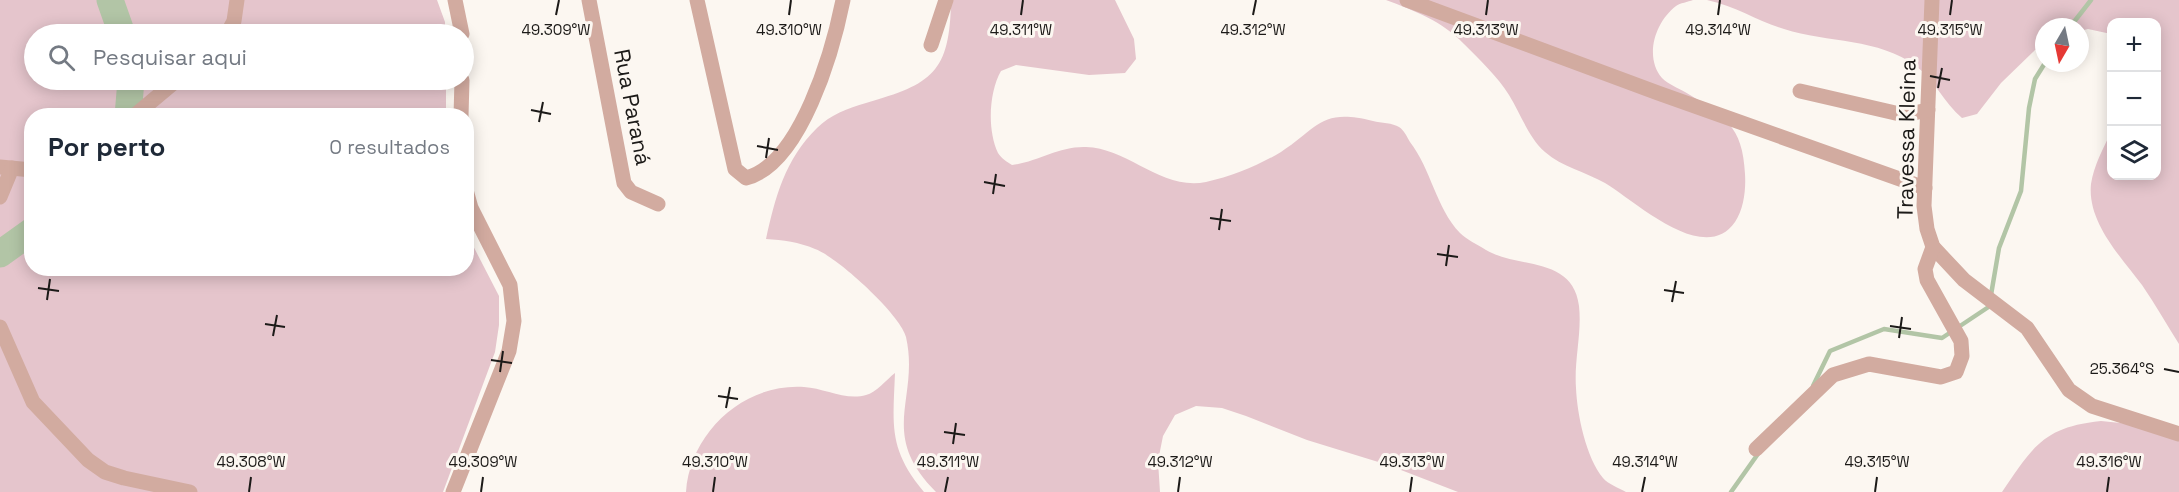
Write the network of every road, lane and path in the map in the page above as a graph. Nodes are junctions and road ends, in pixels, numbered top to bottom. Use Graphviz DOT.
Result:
graph roads {
  1 [pos="237,0"];
  2 [pos="455,0"];
  3 [pos="589,0"];
  4 [pos="697,0"];
  5 [pos="843,0"];
  6 [pos="946,0"];
  7 [pos="1407,0"];
  8 [pos="1932,0"];
  9 [pos="232,24"];
  10 [pos="460,24"];
  11 [pos="931,45"];
  12 [pos="165,90"];
  13 [pos="462,90"];
  14 [pos="1800,91"];
  15 [pos="144,108"];
  16 [pos="461,108"];
  17 [pos="1928,110"];
  18 [pos="6,167"];
  19 [pos="24,169"];
  20 [pos="1925,188"];
  21 [pos="0,197"];
  22 [pos="658,204"];
  23 [pos="474,214"];
  24 [pos="1933,248"];
  25 [pos="0,327"];
  26 [pos="2179,434"];
  27 [pos="1756,449"];
  28 [pos="190,492"];
  29 [pos="453,492"];
  1 -- 9 [label="street"];
  2 -- 10 [label="street"];
  3 -- 22 [label="street, Rua Paraná"];
  4 -- 5 [label="street"];
  6 -- 11 [label="street"];
  7 -- 20 [label="street"];
  8 -- 17 [label="street, Travessa Kleina"];
  12 -- 15 [label="street"];
  13 -- 16 [label="street"];
  14 -- 17 [label="street"];
  17 -- 20 [label="street, Travessa Kleina"];
  18 -- 19 [label="street"];
  18 -- 21 [label="street"];
  20 -- 24 [label="street, Travessa Kleina"];
  23 -- 29 [label="street"];
  24 -- 26 [label="street, Travessa Kleina"];
  24 -- 27 [label="street"];
  25 -- 28 [label="street"];
}
